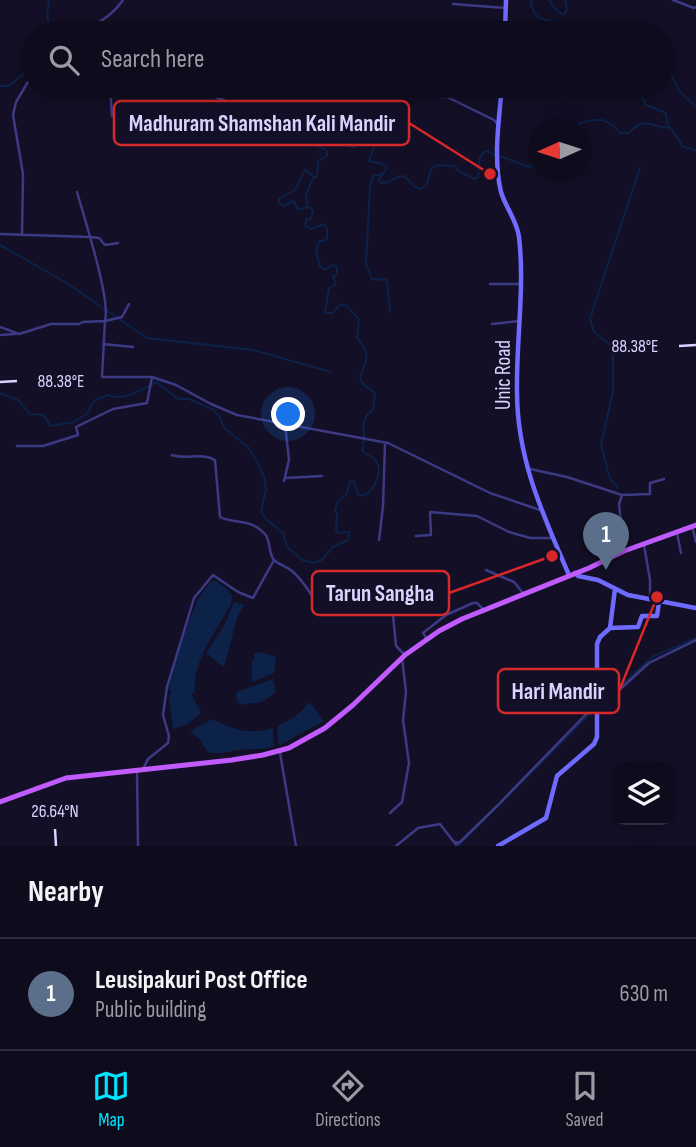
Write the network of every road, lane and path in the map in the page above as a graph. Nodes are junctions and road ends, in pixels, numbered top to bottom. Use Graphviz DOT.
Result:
graph roads {
  1 [pos="123,0"];
  2 [pos="461,0"];
  3 [pos="506,0"];
  4 [pos="673,0"];
  5 [pos="453,5"];
  6 [pos="465,5"];
  7 [pos="696,7"];
  8 [pos="506,8"];
  9 [pos="100,21"];
  10 [pos="505,21"];
  11 [pos="21,93"];
  12 [pos="111,98"];
  13 [pos="218,98"];
  14 [pos="449,98"];
  15 [pos="501,98"];
  16 [pos="112,116"];
  17 [pos="273,118"];
  18 [pos="499,125"];
  19 [pos="77,192"];
  20 [pos="0,234"];
  21 [pos="22,235"];
  22 [pos="90,237"];
  23 [pos="117,243"];
  24 [pos="490,284"];
  25 [pos="520,284"];
  26 [pos="129,304"];
  27 [pos="104,321"];
  28 [pos="519,321"];
  29 [pos="492,324"];
  30 [pos="0,327"];
  31 [pos="19,334"];
  32 [pos="0,335"];
  33 [pos="103,344"];
  34 [pos="133,347"];
  35 [pos="152,379"];
  36 [pos="285,424"];
  37 [pos="385,442"];
  38 [pos="17,446"];
  39 [pos="172,455"];
  40 [pos="527,468"];
  41 [pos="322,476"];
  42 [pos="664,478"];
  43 [pos="622,495"];
  44 [pos="543,511"];
  45 [pos="694,526"];
  46 [pos="677,533"];
  47 [pos="416,536"];
  48 [pos="552,538"];
  49 [pos="379,540"];
  50 [pos="696,542"];
  51 [pos="644,545"];
  52 [pos="624,551"];
  53 [pos="681,553"];
  54 [pos="274,560"];
  55 [pos="486,570"];
  56 [pos="572,574"];
  57 [pos="394,577"];
  58 [pos="405,584"];
  59 [pos="615,589"];
  60 [pos="523,593"];
  61 [pos="649,600"];
  62 [pos="659,601"];
  63 [pos="696,608"];
  64 [pos="484,610"];
  65 [pos="610,628"];
  66 [pos="427,639"];
  67 [pos="696,640"];
  68 [pos="403,657"];
  69 [pos="597,704"];
  70 [pos="597,710"];
  71 [pos="280,751"];
  72 [pos="140,769"];
  73 [pos="0,802"];
  74 [pos="390,813"];
  75 [pos="456,844"];
  76 [pos="138,846"];
  77 [pos="296,846"];
  78 [pos="397,846"];
  79 [pos="498,846"];
  1 -- 9 [label="street"];
  2 -- 6 [label="street"];
  3 -- 8 [label="main road"];
  4 -- 7 [label="street"];
  5 -- 6 [label="street"];
  6 -- 8 [label="street"];
  8 -- 10 [label="main road"];
  11 -- 21 [label="street"];
  12 -- 16 [label="street"];
  13 -- 17 [label="street"];
  14 -- 18 [label="street"];
  15 -- 18 [label="main road"];
  18 -- 25 [label="main road, Unic Road"];
  19 -- 22 [label="street"];
  20 -- 21 [label="street"];
  21 -- 22 [label="street"];
  22 -- 23 [label="street"];
  22 -- 27 [label="street"];
  24 -- 25 [label="street"];
  25 -- 28 [label="main road, Unic Road"];
  26 -- 27 [label="street"];
  27 -- 31 [label="street"];
  27 -- 33 [label="street"];
  28 -- 29 [label="street"];
  28 -- 40 [label="main road, Unic Road"];
  30 -- 31 [label="street"];
  31 -- 32 [label="street"];
  33 -- 34 [label="street"];
  33 -- 35 [label="street"];
  35 -- 36 [label="street"];
  35 -- 38 [label="street"];
  36 -- 37 [label="street"];
  36 -- 41 [label="street"];
  37 -- 44 [label="street"];
  37 -- 49 [label="street"];
  39 -- 54 [label="street"];
  40 -- 43 [label="street"];
  40 -- 44 [label="main road, Unic Road"];
  42 -- 43 [label="street"];
  43 -- 52 [label="street"];
  44 -- 48 [label="main road, Unic Road"];
  45 -- 46 [label="main road"];
  45 -- 50 [label="street"];
  46 -- 51 [label="main road"];
  46 -- 53 [label="street"];
  47 -- 48 [label="street"];
  48 -- 56 [label="main road, Unic Road"];
  51 -- 52 [label="main road"];
  51 -- 61 [label="street"];
  52 -- 56 [label="main road"];
  54 -- 57 [label="street"];
  54 -- 72 [label="street"];
  55 -- 60 [label="street"];
  56 -- 59 [label="main road"];
  56 -- 60 [label="main road"];
  58 -- 68 [label="street"];
  59 -- 61 [label="main road"];
  59 -- 65 [label="main road"];
  60 -- 64 [label="main road"];
  61 -- 62 [label="main road"];
  62 -- 63 [label="main road"];
  62 -- 65 [label="main road"];
  64 -- 66 [label="main road"];
  64 -- 66 [label="street"];
  65 -- 69 [label="main road"];
  66 -- 68 [label="main road"];
  67 -- 70 [label="street"];
  68 -- 71 [label="main road"];
  68 -- 74 [label="street"];
  69 -- 70 [label="main road"];
  69 -- 75 [label="street"];
  70 -- 79 [label="main road"];
  71 -- 72 [label="main road"];
  71 -- 77 [label="street"];
  72 -- 73 [label="main road"];
  72 -- 76 [label="street"];
  75 -- 78 [label="street"];
}
